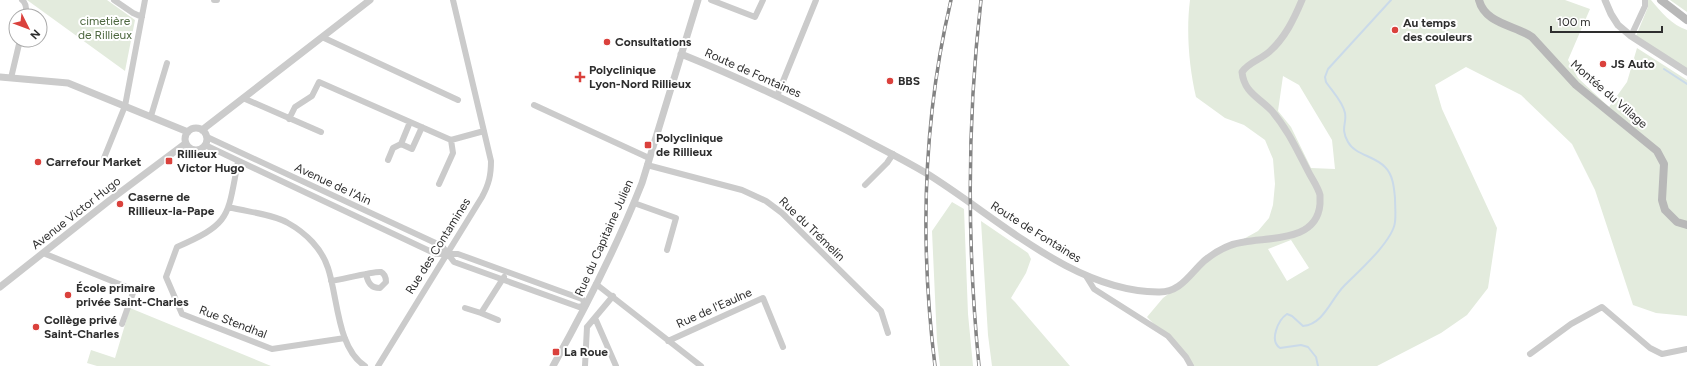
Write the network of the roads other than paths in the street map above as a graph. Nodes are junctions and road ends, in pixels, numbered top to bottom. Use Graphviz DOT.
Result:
graph roads {
  1 [pos="114,0"];
  2 [pos="145,0"];
  3 [pos="214,0"];
  4 [pos="217,0"];
  5 [pos="370,0"];
  6 [pos="453,0"];
  7 [pos="698,0"];
  8 [pos="711,0"];
  9 [pos="764,0"];
  10 [pos="816,0"];
  11 [pos="1302,0"];
  12 [pos="1479,0"];
  13 [pos="1606,0"];
  14 [pos="1645,0"];
  15 [pos="1661,0"];
  16 [pos="142,17"];
  17 [pos="1687,20"];
  18 [pos="1630,35"];
  19 [pos="322,37"];
  20 [pos="18,48"];
  21 [pos="681,54"];
  22 [pos="167,63"];
  23 [pos="1687,72"];
  24 [pos="0,77"];
  25 [pos="11,78"];
  26 [pos="777,96"];
  27 [pos="243,98"];
  28 [pos="458,100"];
  29 [pos="534,105"];
  30 [pos="125,106"];
  31 [pos="151,116"];
  32 [pos="289,119"];
  33 [pos="410,122"];
  34 [pos="422,127"];
  35 [pos="202,130"];
  36 [pos="484,131"];
  37 [pos="188,132"];
  38 [pos="321,132"];
  39 [pos="207,137"];
  40 [pos="451,140"];
  41 [pos="186,143"];
  42 [pos="401,144"];
  43 [pos="204,145"];
  44 [pos="893,154"];
  45 [pos="104,158"];
  46 [pos="388,160"];
  47 [pos="238,162"];
  48 [pos="648,162"];
  49 [pos="440,184"];
  50 [pos="865,185"];
  51 [pos="634,202"];
  52 [pos="229,207"];
  53 [pos="1687,225"];
  54 [pos="667,250"];
  55 [pos="43,253"];
  56 [pos="447,254"];
  57 [pos="507,272"];
  58 [pos="366,274"];
  59 [pos="1086,276"];
  60 [pos="502,280"];
  61 [pos="331,281"];
  62 [pos="596,284"];
  63 [pos="0,286"];
  64 [pos="613,296"];
  65 [pos="586,305"];
  66 [pos="465,308"];
  67 [pos="481,313"];
  68 [pos="595,318"];
  69 [pos="498,320"];
  70 [pos="122,324"];
  71 [pos="576,324"];
  72 [pos="587,327"];
  73 [pos="888,333"];
  74 [pos="345,338"];
  75 [pos="668,341"];
  76 [pos="784,347"];
  77 [pos="1687,349"];
  78 [pos="1530,354"];
  79 [pos="366,366"];
  80 [pos="378,366"];
  81 [pos="553,366"];
  82 [pos="585,366"];
  83 [pos="616,366"];
  84 [pos="700,366"];
  85 [pos="1191,366"];
  1 -- 16 [label="street"];
  2 -- 16 [label="street"];
  3 -- 4 [label="street"];
  5 -- 19 [label="street"];
  6 -- 36 [label="street, Rue des Contamines"];
  7 -- 21 [label="street, Rue du Capitaine Julien"];
  8 -- 9 [label="street"];
  10 -- 26 [label="street"];
  11 -- 59 [label="street, Route de Fontaines"];
  12 -- 53 [label="main road, Montée du Village"];
  13 -- 18 [label="street"];
  14 -- 18 [label="street"];
  15 -- 17 [label="main road"];
  16 -- 30 [label="street"];
  18 -- 23 [label="street"];
  19 -- 27 [label="street"];
  19 -- 28 [label="street"];
  20 -- 25 [label="street"];
  21 -- 26 [label="street, Route de Fontaines"];
  21 -- 48 [label="street, Rue du Capitaine Julien"];
  22 -- 31 [label="street"];
  24 -- 25 [label="street"];
  25 -- 30 [label="street"];
  26 -- 44 [label="street, Route de Fontaines"];
  27 -- 32 [label="street"];
  27 -- 35 [label="street"];
  29 -- 48 [label="street, Rue du Trémelin"];
  30 -- 31 [label="street"];
  30 -- 45 [label="street"];
  31 -- 37 [label="street"];
  32 -- 33 [label="street"];
  32 -- 38 [label="street"];
  33 -- 34 [label="street"];
  33 -- 42 [label="street"];
  34 -- 40 [label="street"];
  34 -- 42 [label="street"];
  35 -- 37 [label="street"];
  35 -- 39 [label="street"];
  36 -- 40 [label="street"];
  36 -- 56 [label="street, Rue des Contamines"];
  37 -- 41 [label="street"];
  39 -- 43 [label="street"];
  39 -- 56 [label="street, Avenue de l'Ain"];
  40 -- 49 [label="street"];
  41 -- 43 [label="street"];
  41 -- 55 [label="street, Avenue Victor Hugo"];
  42 -- 46 [label="street"];
  43 -- 47 [label="street, Avenue de l'Ain"];
  44 -- 50 [label="street"];
  44 -- 59 [label="street, Route de Fontaines"];
  47 -- 52 [label="street"];
  47 -- 56 [label="street, Avenue de l'Ain"];
  48 -- 51 [label="street, Rue du Capitaine Julien"];
  48 -- 73 [label="street, Rue du Trémelin"];
  51 -- 54 [label="street"];
  51 -- 62 [label="street, Rue du Capitaine Julien"];
  52 -- 61 [label="street"];
  52 -- 74 [label="street, Rue Stendhal"];
  55 -- 63 [label="street, Avenue Victor Hugo"];
  55 -- 70 [label="street"];
  56 -- 57 [label="street, Avenue de l'Ain"];
  56 -- 60 [label="street"];
  56 -- 80 [label="street, Rue des Contamines"];
  57 -- 60 [label="street"];
  57 -- 65 [label="street, Avenue de l'Ain"];
  58 -- 61 [label="street"];
  59 -- 85 [label="street"];
  60 -- 65 [label="street"];
  60 -- 67 [label="street"];
  61 -- 74 [label="street"];
  62 -- 64 [label="street"];
  62 -- 65 [label="street, Rue du Capitaine Julien"];
  64 -- 68 [label="street"];
  64 -- 75 [label="street"];
  65 -- 71 [label="street, Rue du Capitaine Julien"];
  66 -- 67 [label="street"];
  67 -- 69 [label="street"];
  68 -- 72 [label="street"];
  68 -- 83 [label="street"];
  71 -- 72 [label="street"];
  71 -- 81 [label="street, Rue du Capitaine Julien"];
  72 -- 82 [label="street"];
  74 -- 79 [label="street"];
  75 -- 76 [label="street, Rue de l'Eaulne"];
  75 -- 84 [label="street"];
  77 -- 78 [label="street"];
}
